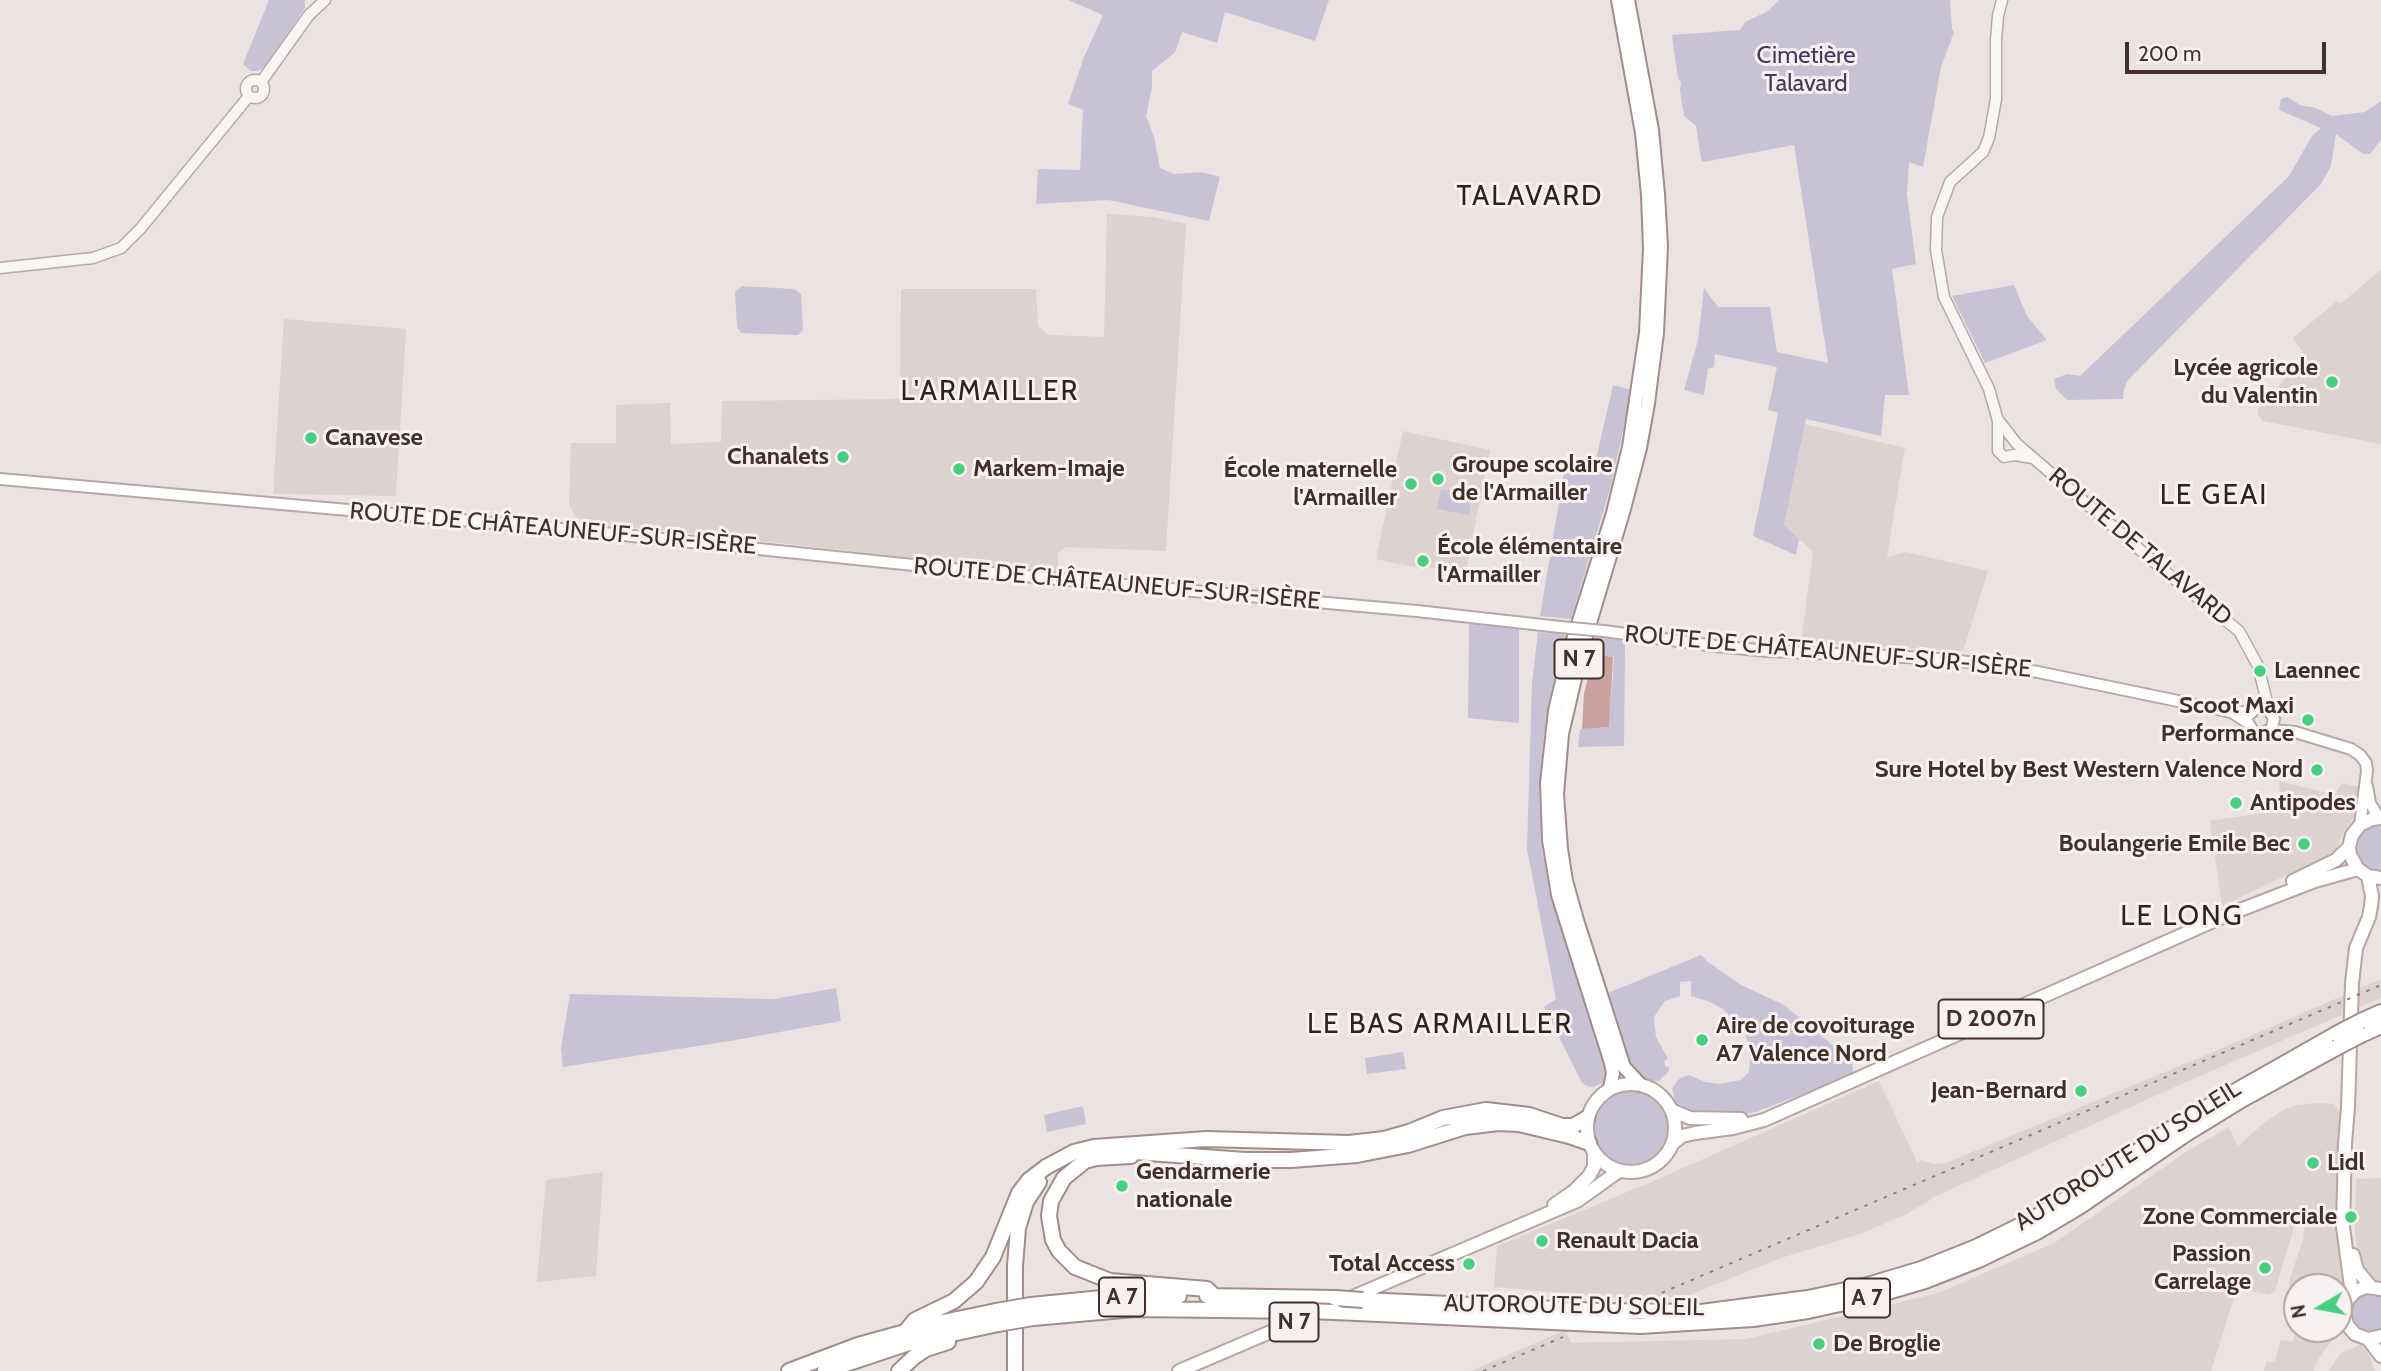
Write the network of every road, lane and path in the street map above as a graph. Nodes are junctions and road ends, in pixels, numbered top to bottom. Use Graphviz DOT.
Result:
graph roads {
  1 [pos="325,0"];
  2 [pos="1618,0"];
  3 [pos="1628,0"];
  4 [pos="2003,0"];
  5 [pos="0,268"];
  6 [pos="1647,373"];
  7 [pos="1643,403"];
  8 [pos="1998,421"];
  9 [pos="1999,440"];
  10 [pos="2014,440"];
  11 [pos="2014,455"];
  12 [pos="2034,458"];
  13 [pos="0,479"];
  14 [pos="2261,678"];
  15 [pos="2252,714"];
  16 [pos="2271,719"];
  17 [pos="2366,780"];
  18 [pos="2380,818"];
  19 [pos="2360,825"];
  20 [pos="2349,847"];
  21 [pos="2369,874"];
  22 [pos="2381,902"];
  23 [pos="2227,915"];
  24 [pos="2354,970"];
  25 [pos="2381,1012"];
  26 [pos="2381,1026"];
  27 [pos="2361,1028"];
  28 [pos="2336,1041"];
  29 [pos="1640,1084"];
  30 [pos="1610,1088"];
  31 [pos="2348,1107"];
  32 [pos="1671,1110"];
  33 [pos="1776,1114"];
  34 [pos="1587,1118"];
  35 [pos="1672,1144"];
  36 [pos="1592,1148"];
  37 [pos="1147,1154"];
  38 [pos="1046,1167"];
  39 [pos="1619,1171"];
  40 [pos="1533,1221"];
  41 [pos="2349,1273"];
  42 [pos="2378,1288"];
  43 [pos="2353,1293"];
  44 [pos="1214,1296"];
  45 [pos="1335,1305"];
  46 [pos="1032,1312"];
  47 [pos="997,1317"];
  48 [pos="969,1329"];
  49 [pos="906,1331"];
  50 [pos="2353,1331"];
  51 [pos="2374,1337"];
  52 [pos="2381,1356"];
  53 [pos="789,1371"];
  54 [pos="825,1371"];
  55 [pos="899,1371"];
  56 [pos="1012,1371"];
  57 [pos="1179,1371"];
  1 -- 5 [label="street"];
  2 -- 6 [label="main road, N 7"];
  3 -- 6 [label="main road, N 7"];
  4 -- 8 [label="street"];
  6 -- 7 [label="main road, N 7"];
  7 -- 29 [label="main road, N 7"];
  7 -- 30 [label="main road, N 7"];
  8 -- 9 [label="street"];
  8 -- 10 [label="street, ROUTE DE TALAVARD"];
  9 -- 10 [label="street"];
  9 -- 11 [label="street"];
  10 -- 11 [label="street"];
  10 -- 12 [label="street, ROUTE DE TALAVARD"];
  11 -- 12 [label="street, ROUTE DE TALAVARD"];
  12 -- 14 [label="street, ROUTE DE TALAVARD"];
  13 -- 15 [label="main road, ROUTE DE CHÂTEAUNEUF-SUR-ISÈRE, bridge"];
  14 -- 15 [label="street"];
  14 -- 16 [label="street, ROUTE DE TALAVARD"];
  15 -- 16 [label="main road"];
  15 -- 16 [label="main road"];
  16 -- 17 [label="main road"];
  17 -- 18 [label="main road"];
  17 -- 19 [label="main road"];
  18 -- 19 [label="main road"];
  19 -- 20 [label="main road"];
  20 -- 21 [label="main road"];
  20 -- 23 [label="main road, D 2007n"];
  21 -- 23 [label="main road, D 2007n"];
  21 -- 24 [label="main road"];
  22 -- 24 [label="main road"];
  23 -- 33 [label="main road, D 2007n"];
  24 -- 31 [label="main road"];
  25 -- 27 [label="highway, AUTOROUTE DU SOLEIL / A 7"];
  26 -- 27 [label="highway, AUTOROUTE DU SOLEIL / A 7"];
  27 -- 28 [label="highway, AUTOROUTE DU SOLEIL / A 7, bridge"];
  28 -- 45 [label="highway, AUTOROUTE DU SOLEIL / A 7, bridge"];
  28 -- 45 [label="highway, AUTOROUTE DU SOLEIL / A 7"];
  29 -- 30 [label="main road"];
  29 -- 32 [label="main road"];
  30 -- 34 [label="main road"];
  31 -- 41 [label="main road"];
  31 -- 42 [label="main road"];
  32 -- 33 [label="main road, D 2007n"];
  32 -- 35 [label="main road"];
  33 -- 35 [label="main road, D 2007n"];
  34 -- 36 [label="main road"];
  34 -- 38 [label="highway"];
  35 -- 39 [label="main road"];
  36 -- 37 [label="highway"];
  36 -- 39 [label="main road"];
  36 -- 40 [label="main road, N 7"];
  37 -- 44 [label="highway"];
  37 -- 56 [label="highway"];
  38 -- 49 [label="highway"];
  38 -- 56 [label="highway"];
  39 -- 40 [label="main road, N 7"];
  40 -- 57 [label="main road, N 7"];
  42 -- 43 [label="main road"];
  44 -- 45 [label="highway, AUTOROUTE DU SOLEIL / A 7"];
  44 -- 46 [label="highway, AUTOROUTE DU SOLEIL / A 7"];
  45 -- 46 [label="highway, AUTOROUTE DU SOLEIL / A 7, bridge"];
  46 -- 47 [label="highway, AUTOROUTE DU SOLEIL / A 7, bridge"];
  47 -- 48 [label="highway, AUTOROUTE DU SOLEIL / A 7"];
  47 -- 49 [label="highway, AUTOROUTE DU SOLEIL / A 7"];
  48 -- 54 [label="highway, AUTOROUTE DU SOLEIL / A 7"];
  48 -- 55 [label="highway"];
  49 -- 53 [label="highway, AUTOROUTE DU SOLEIL / A 7"];
  50 -- 51 [label="main road"];
  51 -- 52 [label="main road"];
}
